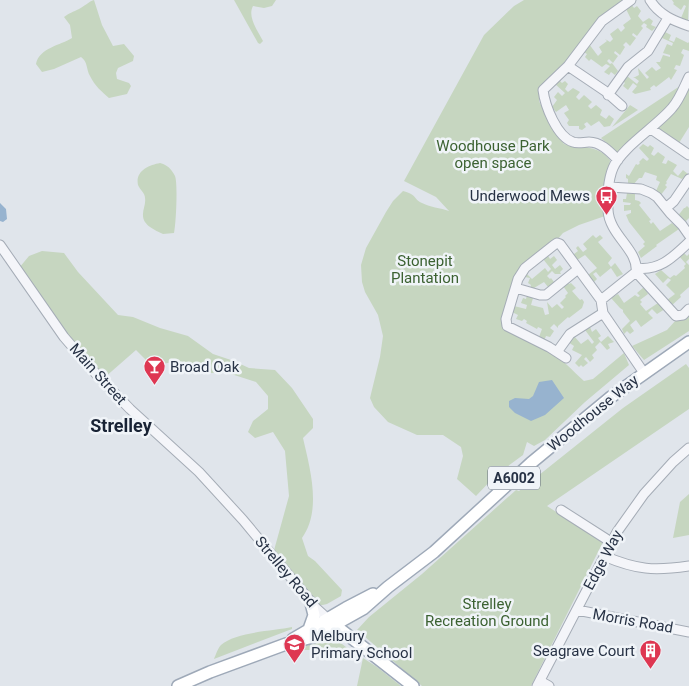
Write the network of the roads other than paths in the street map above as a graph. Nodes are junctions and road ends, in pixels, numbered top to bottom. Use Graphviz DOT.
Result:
graph roads {
  1 [pos="631,0"];
  2 [pos="650,0"];
  3 [pos="668,18"];
  4 [pos="689,26"];
  5 [pos="568,66"];
  6 [pos="689,77"];
  7 [pos="608,95"];
  8 [pos="622,106"];
  9 [pos="651,129"];
  10 [pos="689,155"];
  11 [pos="618,160"];
  12 [pos="689,180"];
  13 [pos="610,187"];
  14 [pos="666,208"];
  15 [pos="689,235"];
  16 [pos="689,242"];
  17 [pos="0,245"];
  18 [pos="578,269"];
  19 [pos="637,270"];
  20 [pos="516,288"];
  21 [pos="602,300"];
  22 [pos="689,309"];
  23 [pos="603,313"];
  24 [pos="689,342"];
  25 [pos="557,352"];
  26 [pos="566,358"];
  27 [pos="644,373"];
  28 [pos="689,448"];
  29 [pos="213,488"];
  30 [pos="562,510"];
  31 [pos="611,542"];
  32 [pos="604,556"];
  33 [pos="689,566"];
  34 [pos="388,587"];
  35 [pos="312,603"];
  36 [pos="363,609"];
  37 [pos="577,610"];
  38 [pos="332,622"];
  39 [pos="309,629"];
  40 [pos="689,632"];
  41 [pos="352,638"];
  42 [pos="286,644"];
  43 [pos="538,683"];
  44 [pos="178,686"];
  45 [pos="413,686"];
  46 [pos="549,686"];
  1 -- 5 [label="street"];
  2 -- 3 [label="street"];
  3 -- 4 [label="street"];
  3 -- 7 [label="street"];
  5 -- 7 [label="street"];
  5 -- 11 [label="street"];
  6 -- 9 [label="street"];
  7 -- 8 [label="street"];
  9 -- 10 [label="street"];
  9 -- 11 [label="street"];
  11 -- 13 [label="street"];
  12 -- 14 [label="street"];
  13 -- 14 [label="street"];
  13 -- 19 [label="street"];
  14 -- 15 [label="street"];
  16 -- 19 [label="street"];
  17 -- 29 [label="street, Main Street"];
  18 -- 20 [label="street"];
  18 -- 20 [label="street"];
  18 -- 21 [label="street"];
  19 -- 21 [label="street"];
  19 -- 22 [label="street"];
  20 -- 25 [label="street"];
  21 -- 23 [label="street"];
  23 -- 25 [label="street"];
  23 -- 27 [label="street"];
  24 -- 27 [label="main road, Woodhouse Way / A6002"];
  25 -- 26 [label="street"];
  27 -- 34 [label="main road, Woodhouse Way / A6002"];
  28 -- 31 [label="street, Edge Way"];
  29 -- 35 [label="street, Strelley Road"];
  30 -- 31 [label="street"];
  31 -- 32 [label="street, Edge Way"];
  32 -- 33 [label="street"];
  32 -- 37 [label="street, Edge Way"];
  34 -- 36 [label="main road, Woodhouse Way / A6002"];
  34 -- 38 [label="main road, Woodhouse Way / A6002"];
  35 -- 38 [label="street, Strelley Road"];
  35 -- 39 [label="main road"];
  36 -- 38 [label="main road, Woodhouse Way / A6002"];
  36 -- 41 [label="main road, A6002"];
  37 -- 40 [label="street, Morris Road"];
  37 -- 43 [label="street, Edge Way"];
  38 -- 39 [label="main road, A6002"];
  38 -- 41 [label="main road, Strelley Road"];
  38 -- 42 [label="main road, A6002"];
  39 -- 42 [label="main road, A6002"];
  41 -- 45 [label="main road, Strelley Road"];
  42 -- 44 [label="main road, A6002"];
  43 -- 46 [label="street"];
}
